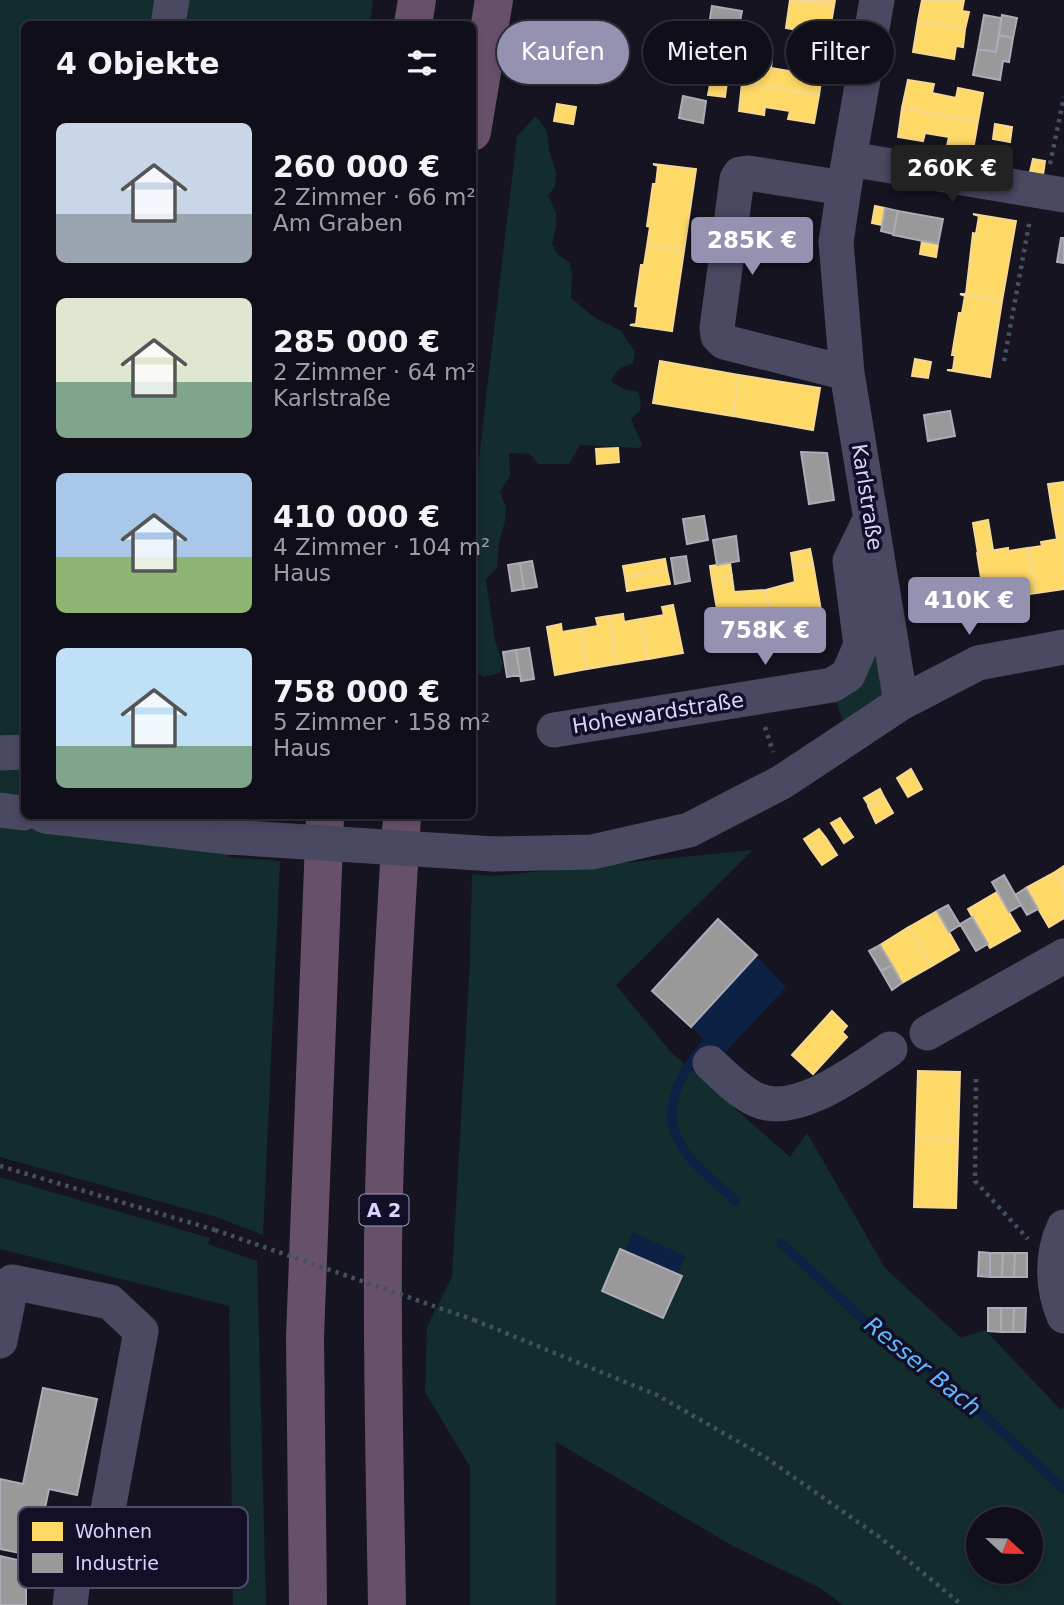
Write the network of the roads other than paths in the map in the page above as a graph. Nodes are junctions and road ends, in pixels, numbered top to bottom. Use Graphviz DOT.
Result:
graph roads {
  1 [pos="172,0"];
  2 [pos="417,0"];
  3 [pos="494,0"];
  4 [pos="877,0"];
  5 [pos="168,21"];
  6 [pos="414,21"];
  7 [pos="476,108"];
  8 [pos="847,174"];
  9 [pos="1048,192"];
  10 [pos="847,373"];
  11 [pos="870,520"];
  12 [pos="1064,648"];
  13 [pos="901,703"];
  14 [pos="554,730"];
  15 [pos="21,752"];
  16 [pos="0,753"];
  17 [pos="0,810"];
  18 [pos="21,813"];
  19 [pos="71,819"];
  20 [pos="325,819"];
  21 [pos="402,819"];
  22 [pos="1064,956"];
  23 [pos="927,1033"];
  24 [pos="890,1049"];
  25 [pos="710,1063"];
  26 [pos="1064,1227"];
  27 [pos="1064,1315"];
  28 [pos="0,1340"];
  29 [pos="109,1507"];
  30 [pos="309,1605"];
  31 [pos="387,1605"];
  1 -- 5 [label="street"];
  2 -- 6 [label="highway"];
  3 -- 7 [label="highway"];
  4 -- 8 [label="street, Karlstraße"];
  8 -- 9 [label="street"];
  8 -- 10 [label="street, Karlstraße"];
  8 -- 10 [label="street"];
  10 -- 11 [label="street, Karlstraße"];
  11 -- 13 [label="street, Karlstraße"];
  11 -- 14 [label="street, Hohewardstraße"];
  12 -- 13 [label="street"];
  13 -- 19 [label="street, bridge"];
  15 -- 16 [label="street"];
  17 -- 18 [label="street"];
  20 -- 30 [label="highway"];
  21 -- 31 [label="highway, A 2"];
  22 -- 23 [label="street"];
  24 -- 25 [label="street"];
  26 -- 27 [label="street"];
  28 -- 29 [label="street"];
}
